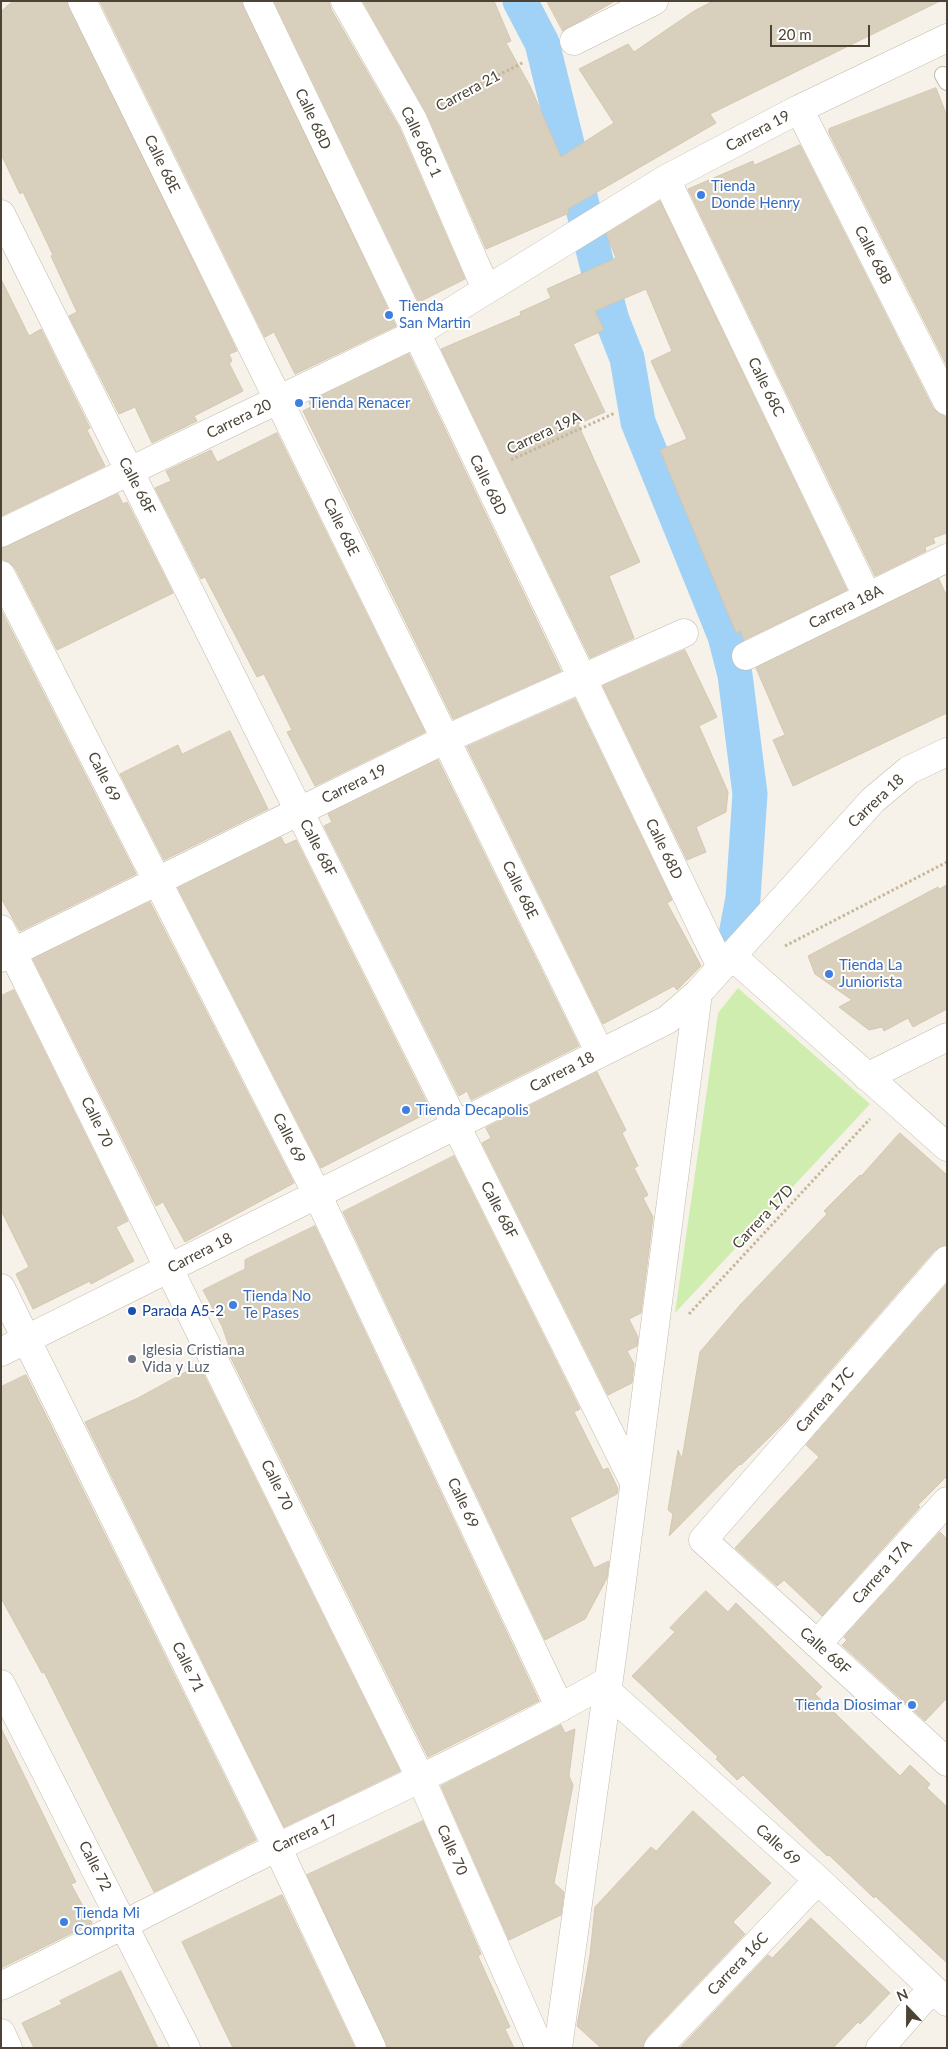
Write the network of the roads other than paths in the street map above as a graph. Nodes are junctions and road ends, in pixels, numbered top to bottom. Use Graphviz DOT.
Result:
graph roads {
  1 [pos="82,1"];
  2 [pos="257,1"];
  3 [pos="345,1"];
  4 [pos="654,1"];
  5 [pos="947,38"];
  6 [pos="574,41"];
  7 [pos="799,109"];
  8 [pos="666,179"];
  9 [pos="1,214"];
  10 [pos="576,235"];
  11 [pos="486,290"];
  12 [pos="415,334"];
  13 [pos="279,399"];
  14 [pos="947,401"];
  15 [pos="130,471"];
  16 [pos="1,533"];
  17 [pos="947,558"];
  18 [pos="1,575"];
  19 [pos="867,596"];
  20 [pos="684,633"];
  21 [pos="746,656"];
  22 [pos="583,679"];
  23 [pos="446,739"];
  24 [pos="947,752"];
  25 [pos="299,811"];
  26 [pos="157,881"];
  27 [pos="5,946"];
  28 [pos="733,963"];
  29 [pos="698,993"];
  30 [pos="947,1038"];
  31 [pos="600,1053"];
  32 [pos="867,1077"];
  33 [pos="456,1125"];
  34 [pos="947,1147"];
  35 [pos="317,1194"];
  36 [pos="947,1260"];
  37 [pos="170,1268"];
  38 [pos="1,1288"];
  39 [pos="27,1339"];
  40 [pos="1,1352"];
  41 [pos="634,1482"];
  42 [pos="947,1501"];
  43 [pos="703,1540"];
  44 [pos="817,1644"];
  45 [pos="1,1684"];
  46 [pos="608,1686"];
  47 [pos="560,1708"];
  48 [pos="943,1750"];
  49 [pos="421,1780"];
  50 [pos="277,1847"];
  51 [pos="818,1880"];
  52 [pos="126,1926"];
  53 [pos="1,1986"];
  54 [pos="939,1996"];
  55 [pos="1,2033"];
  56 [pos="8,2048"];
  57 [pos="186,2048"];
  58 [pos="372,2048"];
  59 [pos="540,2048"];
  60 [pos="558,2048"];
  61 [pos="658,2048"];
  62 [pos="880,2048"];
  1 -- 13 [label="street, Calle 68E"];
  2 -- 12 [label="street, Calle 68D"];
  3 -- 11 [label="street, Calle 68C 1"];
  4 -- 6 [label="street"];
  5 -- 7 [label="street, Carrera 19"];
  7 -- 8 [label="street, Carrera 19"];
  7 -- 14 [label="street, Calle 68B"];
  8 -- 10 [label="street, Carrera 19"];
  8 -- 19 [label="street, Calle 68C"];
  9 -- 15 [label="street, Calle 68F"];
  10 -- 11 [label="street, Carrera 20"];
  11 -- 12 [label="street, Carrera 20"];
  12 -- 13 [label="street, Carrera 20"];
  12 -- 22 [label="street, Calle 68D"];
  13 -- 15 [label="street, Carrera 20"];
  13 -- 23 [label="street, Calle 68E"];
  15 -- 16 [label="street, Carrera 20"];
  15 -- 25 [label="street, Calle 68F"];
  17 -- 19 [label="street, Carrera 18A"];
  18 -- 26 [label="street, Calle 69"];
  19 -- 21 [label="street, Carrera 18A"];
  20 -- 22 [label="street, Carrera 19"];
  22 -- 23 [label="street, Carrera 19"];
  22 -- 28 [label="street, Calle 68D"];
  23 -- 25 [label="street, Carrera 19"];
  23 -- 31 [label="street, Calle 68E"];
  24 -- 28 [label="street, Carrera 18"];
  25 -- 26 [label="street, Carrera 19"];
  25 -- 33 [label="street, Calle 68F"];
  26 -- 27 [label="street, Carrera 19"];
  26 -- 35 [label="street, Calle 69"];
  27 -- 37 [label="street, Calle 70"];
  28 -- 29 [label="street, Carrera 18"];
  28 -- 32 [label="street, Calle 68D"];
  29 -- 31 [label="street, Carrera 18"];
  29 -- 41 [label="street"];
  30 -- 32 [label="street"];
  31 -- 33 [label="street, Carrera 18"];
  32 -- 34 [label="street, Calle 68D"];
  33 -- 35 [label="street, Carrera 18"];
  33 -- 41 [label="street, Calle 68F"];
  35 -- 37 [label="street, Carrera 18"];
  35 -- 47 [label="street, Calle 69"];
  36 -- 43 [label="street, Carrera 17C"];
  37 -- 39 [label="street, Carrera 18"];
  37 -- 49 [label="street, Calle 70"];
  38 -- 39 [label="street, Calle 71"];
  39 -- 40 [label="street, Carrera 18"];
  39 -- 50 [label="street, Calle 71"];
  41 -- 46 [label="street"];
  42 -- 44 [label="street, Carrera 17A"];
  43 -- 44 [label="street, Calle 68F"];
  44 -- 48 [label="street, Calle 68F"];
  45 -- 52 [label="street, Calle 72"];
  46 -- 47 [label="street, Carrera 17"];
  46 -- 51 [label="street, Calle 69"];
  46 -- 60 [label="street"];
  47 -- 49 [label="street, Carrera 17"];
  49 -- 50 [label="street, Carrera 17"];
  49 -- 59 [label="street, Calle 70"];
  50 -- 52 [label="street, Carrera 17"];
  50 -- 58 [label="street, Calle 71"];
  51 -- 54 [label="street, Calle 69"];
  51 -- 61 [label="street, Carrera 16C"];
  52 -- 53 [label="street, Carrera 17"];
  52 -- 57 [label="street, Calle 72"];
  54 -- 62 [label="street"];
  55 -- 56 [label="street"];
}
